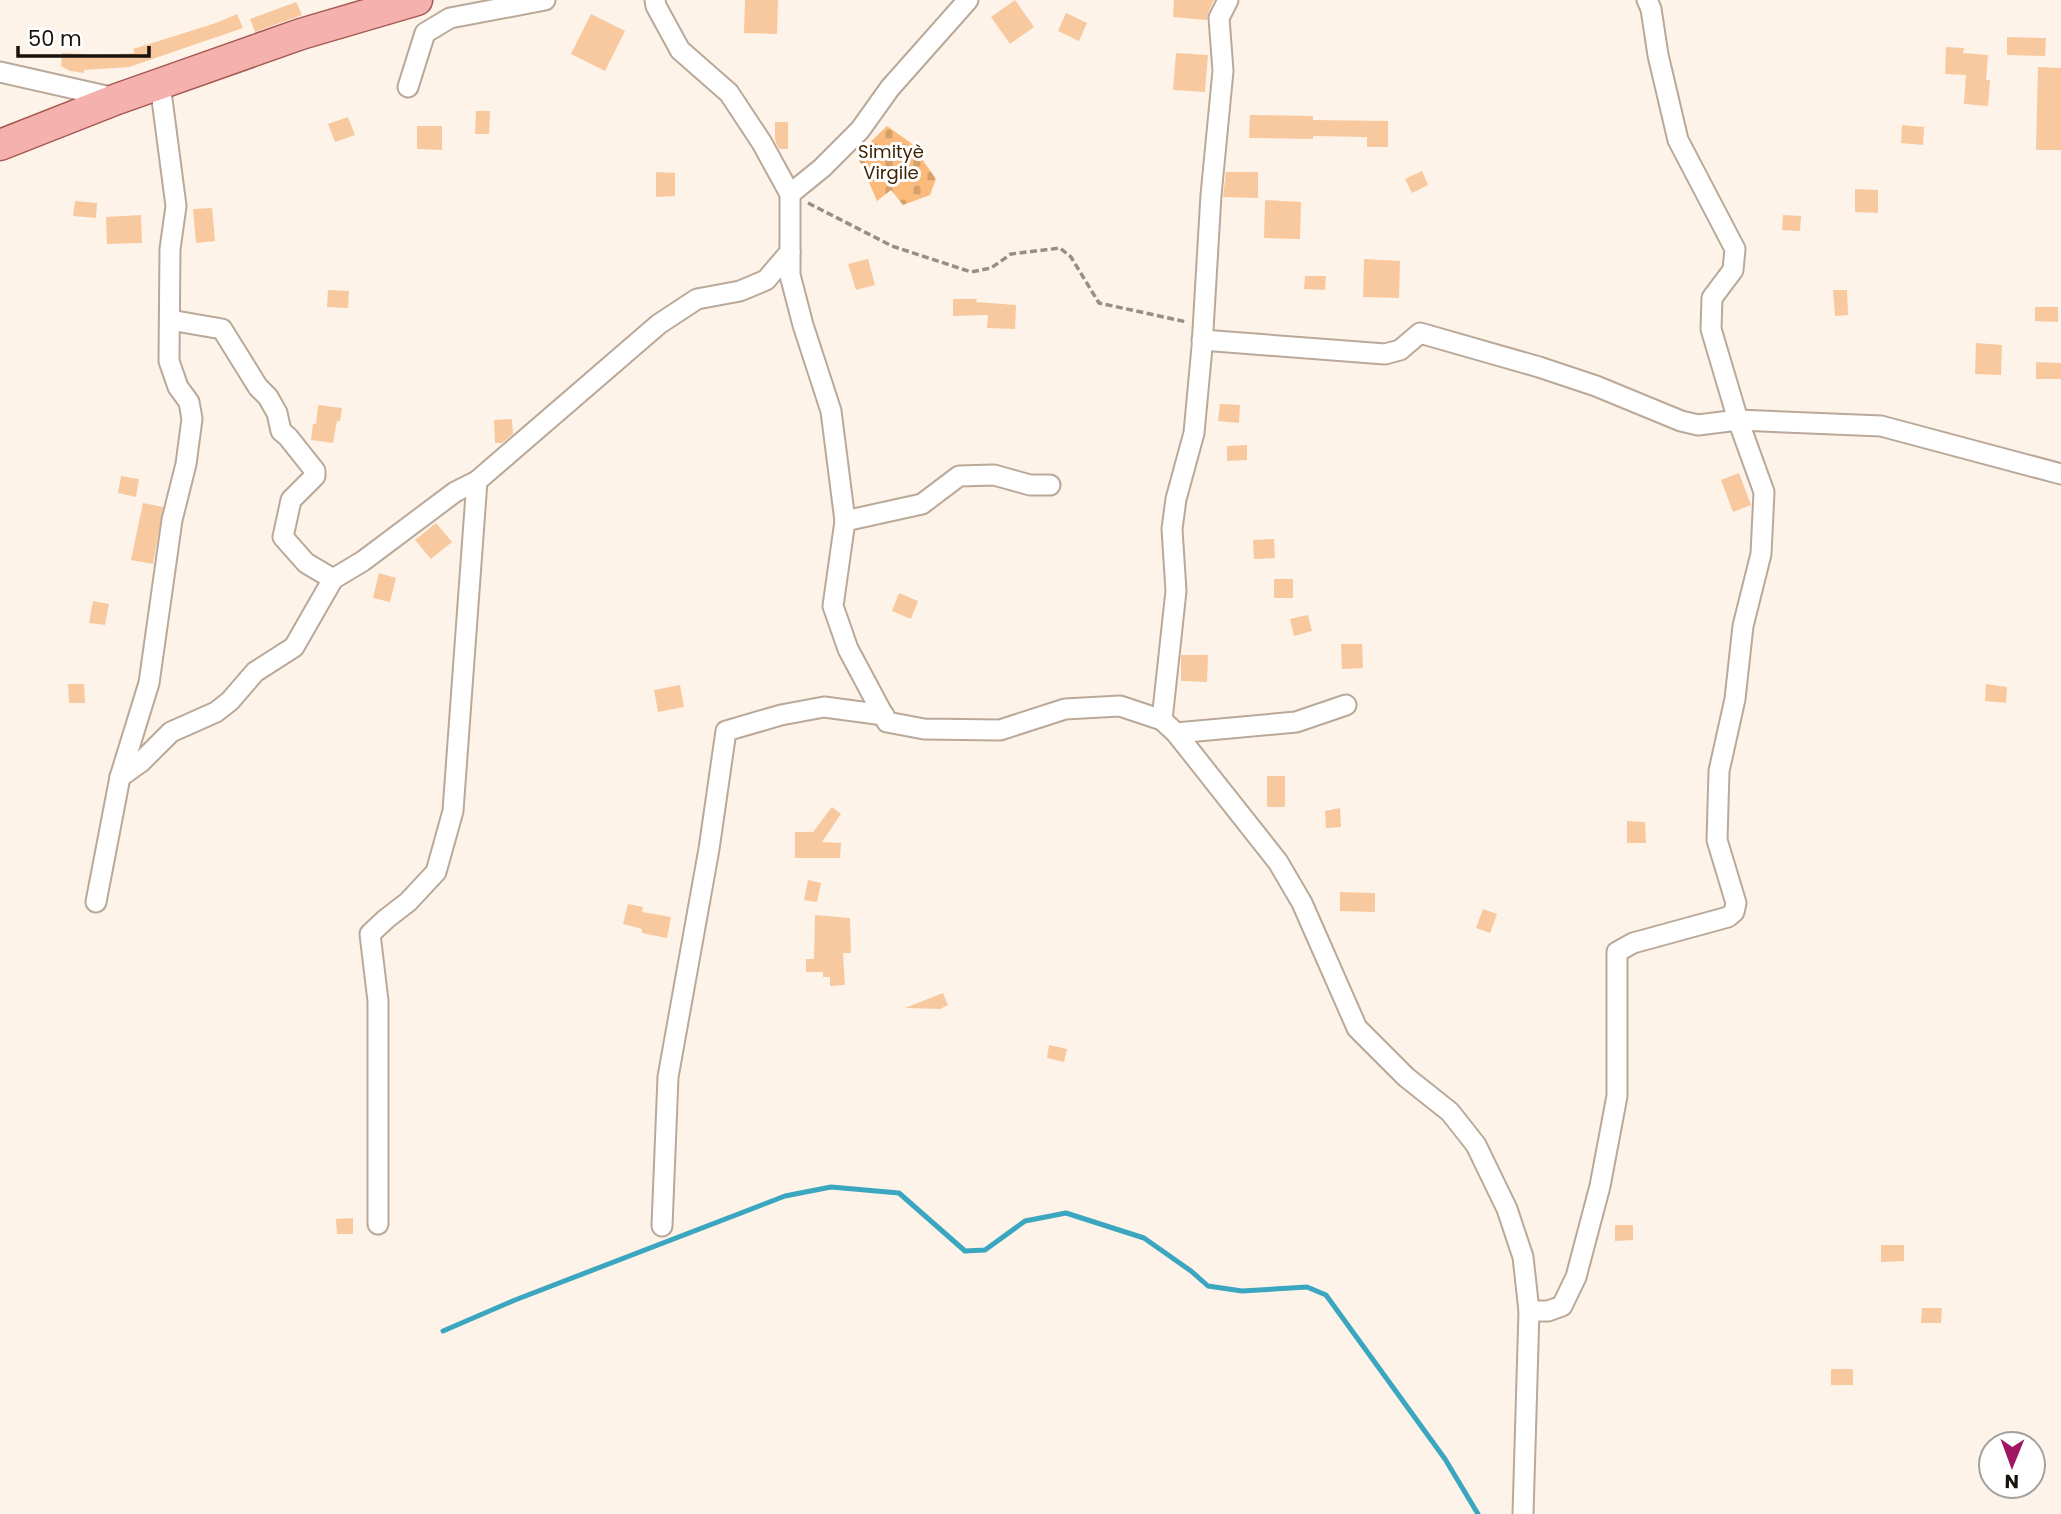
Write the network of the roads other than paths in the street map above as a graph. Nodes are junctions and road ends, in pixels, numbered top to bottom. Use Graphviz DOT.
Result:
graph roads {
  1 [pos="417,0"];
  2 [pos="545,0"];
  3 [pos="655,0"];
  4 [pos="968,0"];
  5 [pos="1228,0"];
  6 [pos="1647,0"];
  7 [pos="0,72"];
  8 [pos="160,83"];
  9 [pos="408,87"];
  10 [pos="117,99"];
  11 [pos="0,145"];
  12 [pos="790,194"];
  13 [pos="790,252"];
  14 [pos="170,320"];
  15 [pos="1202,344"];
  16 [pos="1738,420"];
  17 [pos="2061,474"];
  18 [pos="477,481"];
  19 [pos="1050,485"];
  20 [pos="845,521"];
  21 [pos="333,579"];
  22 [pos="1346,705"];
  23 [pos="884,715"];
  24 [pos="1169,726"];
  25 [pos="120,777"];
  26 [pos="96,902"];
  27 [pos="378,1224"];
  28 [pos="662,1226"];
  29 [pos="1529,1311"];
  30 [pos="1523,1514"];
  1 -- 8 [label="main road"];
  2 -- 9 [label="street"];
  3 -- 12 [label="street"];
  4 -- 12 [label="street"];
  5 -- 15 [label="street"];
  6 -- 16 [label="street"];
  7 -- 10 [label="street"];
  8 -- 10 [label="main road"];
  8 -- 14 [label="street"];
  10 -- 11 [label="main road"];
  12 -- 13 [label="street"];
  13 -- 18 [label="street"];
  13 -- 20 [label="street"];
  14 -- 21 [label="street"];
  14 -- 25 [label="street"];
  15 -- 16 [label="street"];
  15 -- 24 [label="street"];
  16 -- 17 [label="street"];
  16 -- 29 [label="street"];
  18 -- 21 [label="street"];
  18 -- 27 [label="street"];
  19 -- 20 [label="street"];
  20 -- 23 [label="street"];
  21 -- 25 [label="street"];
  22 -- 24 [label="street"];
  23 -- 24 [label="street"];
  23 -- 28 [label="street"];
  24 -- 29 [label="street"];
  25 -- 26 [label="street"];
  29 -- 30 [label="street"];
}
